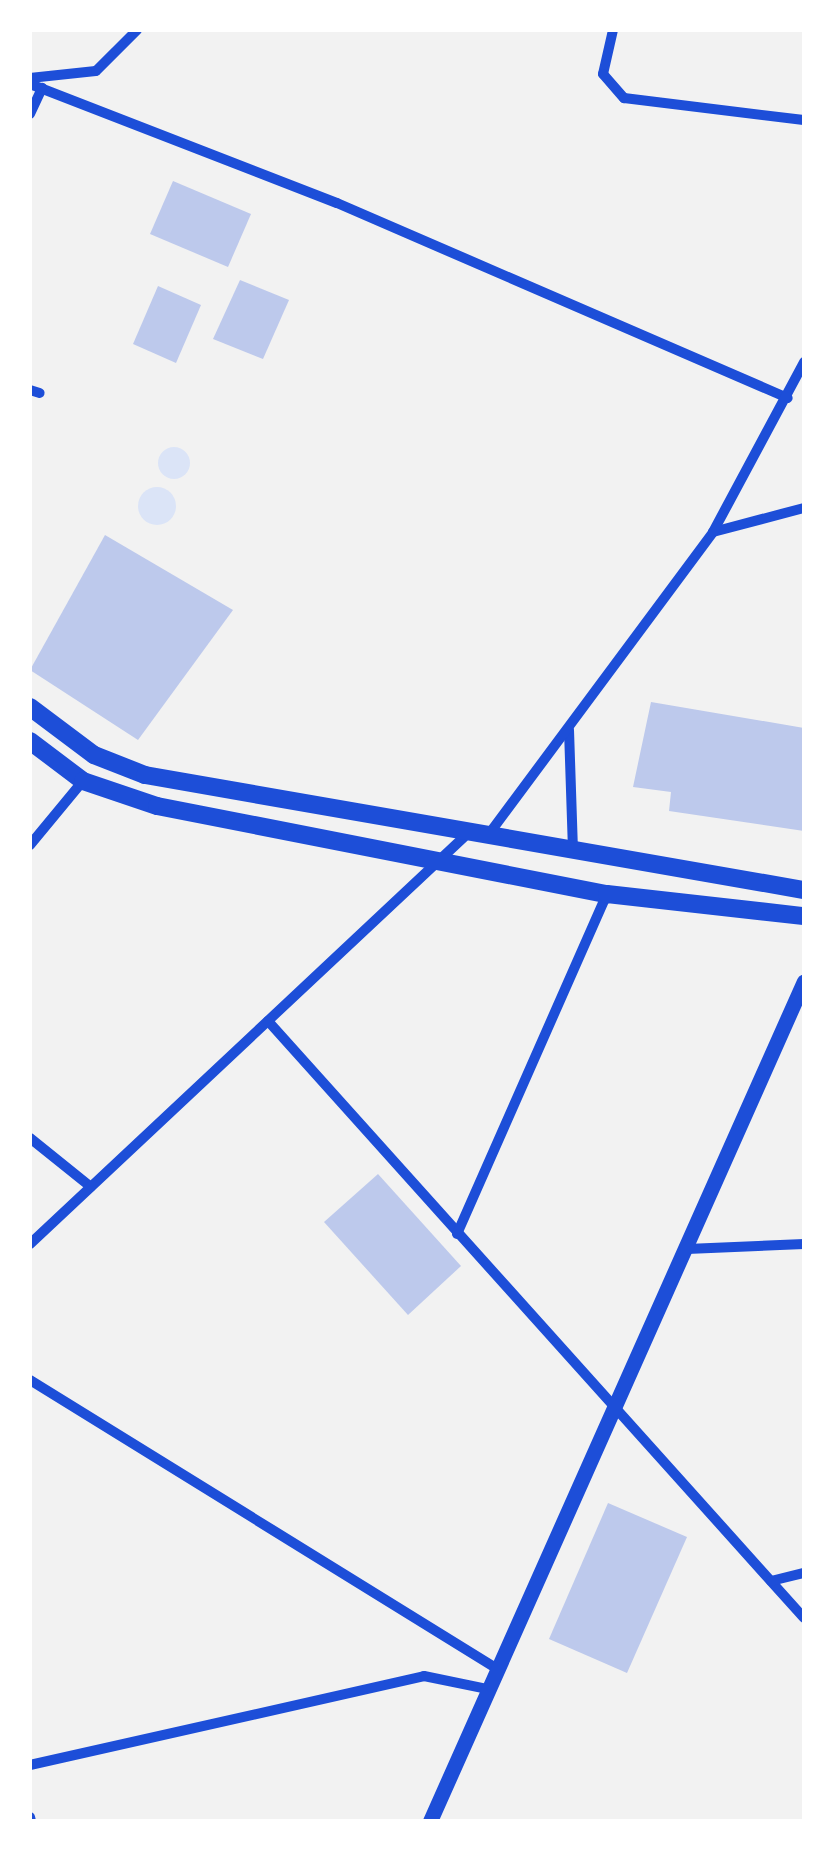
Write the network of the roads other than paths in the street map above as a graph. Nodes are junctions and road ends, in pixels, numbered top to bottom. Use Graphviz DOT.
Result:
graph roads {
  1 [pos="137,30"];
  2 [pos="613,30"];
  3 [pos="34,83"];
  4 [pos="30,114"];
  5 [pos="804,120"];
  6 [pos="804,362"];
  7 [pos="788,398"];
  8 [pos="804,508"];
  9 [pos="713,532"];
  10 [pos="30,707"];
  11 [pos="569,729"];
  12 [pos="30,741"];
  13 [pos="84,781"];
  14 [pos="464,837"];
  15 [pos="486,839"];
  16 [pos="30,845"];
  17 [pos="573,851"];
  18 [pos="443,858"];
  19 [pos="804,890"];
  20 [pos="607,894"];
  21 [pos="804,916"];
  22 [pos="804,981"];
  23 [pos="268,1021"];
  24 [pos="30,1138"];
  25 [pos="91,1188"];
  26 [pos="458,1234"];
  27 [pos="30,1244"];
  28 [pos="804,1244"];
  29 [pos="687,1249"];
  30 [pos="30,1380"];
  31 [pos="615,1411"];
  32 [pos="804,1573"];
  33 [pos="771,1581"];
  34 [pos="804,1618"];
  35 [pos="499,1670"];
  36 [pos="487,1689"];
  37 [pos="30,1764"];
  38 [pos="430,1821"];
  1 -- 3 [label="street"];
  2 -- 5 [label="street"];
  3 -- 4 [label="street"];
  3 -- 7 [label="street"];
  6 -- 7 [label="street"];
  7 -- 9 [label="street"];
  8 -- 9 [label="street"];
  9 -- 11 [label="street"];
  10 -- 14 [label="main road"];
  11 -- 15 [label="street"];
  11 -- 17 [label="street"];
  12 -- 13 [label="main road"];
  13 -- 16 [label="street"];
  13 -- 18 [label="main road"];
  14 -- 15 [label="main road"];
  14 -- 18 [label="street"];
  15 -- 17 [label="main road"];
  17 -- 19 [label="main road"];
  18 -- 20 [label="main road"];
  18 -- 23 [label="street"];
  20 -- 21 [label="main road"];
  20 -- 26 [label="street"];
  22 -- 29 [label="street"];
  23 -- 25 [label="street"];
  23 -- 26 [label="street"];
  24 -- 25 [label="street"];
  25 -- 27 [label="street"];
  26 -- 31 [label="street"];
  28 -- 29 [label="street"];
  29 -- 31 [label="street"];
  30 -- 35 [label="street"];
  31 -- 33 [label="street"];
  31 -- 35 [label="street"];
  32 -- 33 [label="street"];
  33 -- 34 [label="street"];
  35 -- 36 [label="street"];
  36 -- 37 [label="street"];
  36 -- 38 [label="street"];
}
